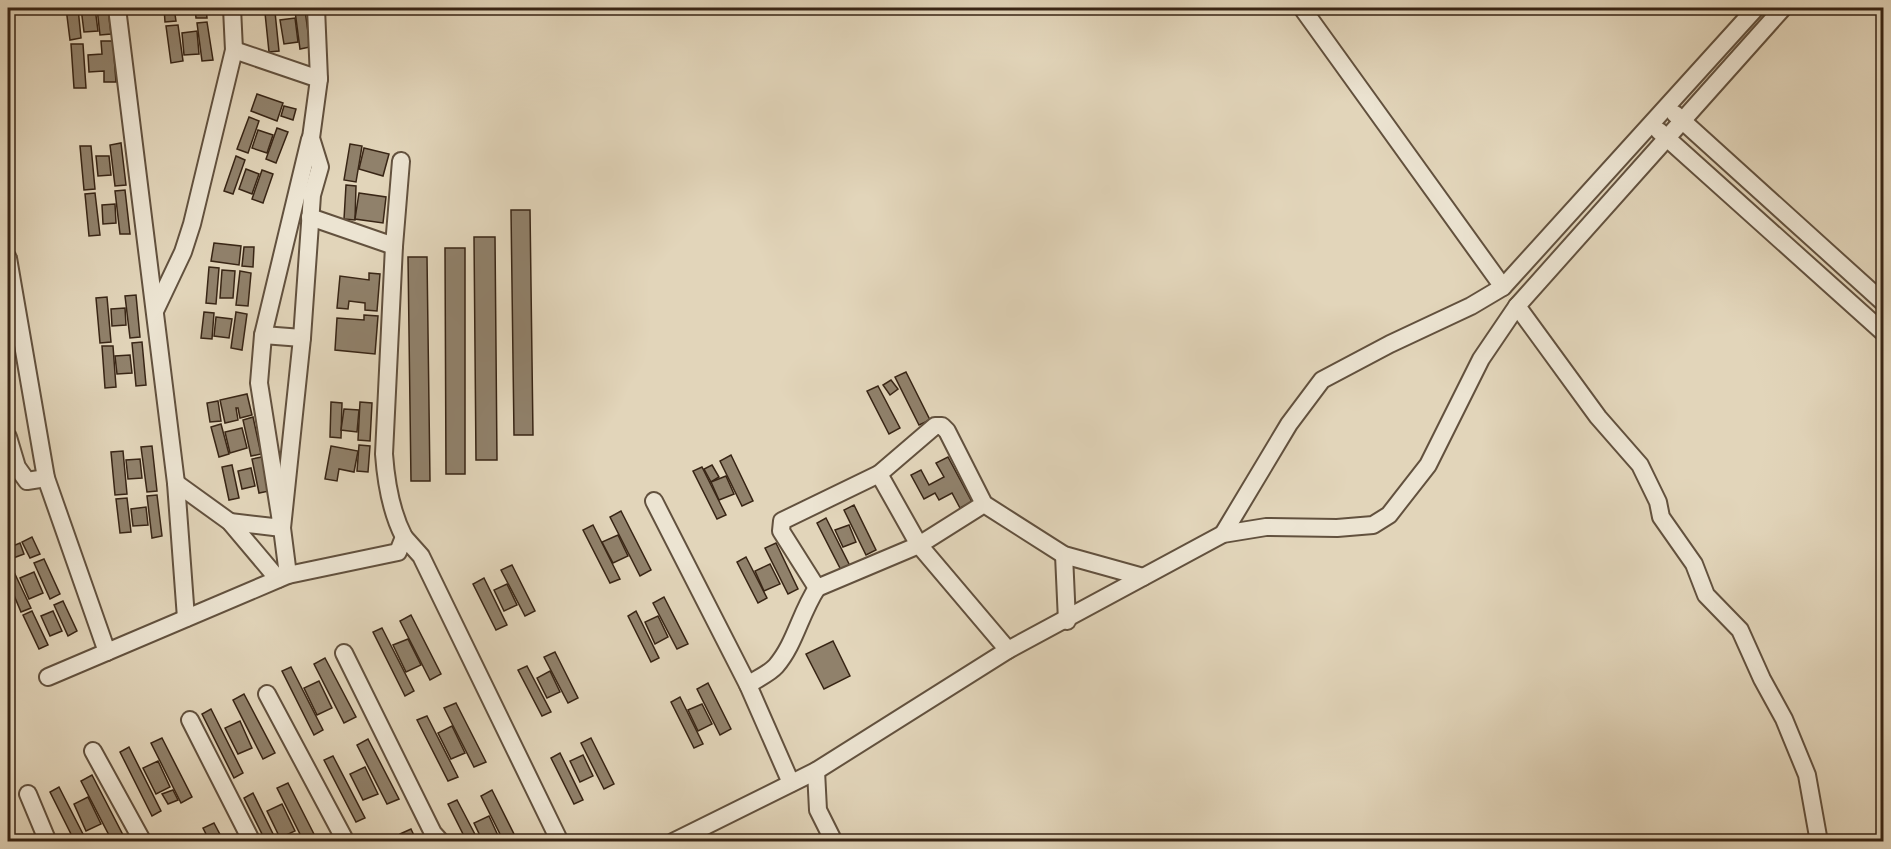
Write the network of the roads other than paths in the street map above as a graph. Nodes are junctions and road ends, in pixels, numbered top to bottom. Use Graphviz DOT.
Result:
graph roads {
  1 [pos="117,8"];
  2 [pos="232,8"];
  3 [pos="316,8"];
  4 [pos="1302,8"];
  5 [pos="1756,8"];
  6 [pos="1784,8"];
  7 [pos="234,50"];
  8 [pos="319,79"];
  9 [pos="1667,106"];
  10 [pos="1682,121"];
  11 [pos="1651,124"];
  12 [pos="311,138"];
  13 [pos="1667,138"];
  14 [pos="401,161"];
  15 [pos="310,218"];
  16 [pos="394,246"];
  17 [pos="8,258"];
  18 [pos="1503,287"];
  19 [pos="1884,303"];
  20 [pos="1517,306"];
  21 [pos="155,311"];
  22 [pos="1884,333"];
  23 [pos="263,335"];
  24 [pos="302,338"];
  25 [pos="8,437"];
  26 [pos="879,474"];
  27 [pos="46,478"];
  28 [pos="176,483"];
  29 [pos="654,501"];
  30 [pos="984,504"];
  31 [pos="230,522"];
  32 [pos="282,528"];
  33 [pos="1223,534"];
  34 [pos="401,545"];
  35 [pos="919,545"];
  36 [pos="1064,555"];
  37 [pos="283,577"];
  38 [pos="1143,577"];
  39 [pos="817,588"];
  40 [pos="186,618"];
  41 [pos="1067,621"];
  42 [pos="1008,650"];
  43 [pos="107,652"];
  44 [pos="344,652"];
  45 [pos="48,677"];
  46 [pos="748,685"];
  47 [pos="267,694"];
  48 [pos="190,720"];
  49 [pos="93,751"];
  50 [pos="816,771"];
  51 [pos="791,783"];
  52 [pos="28,794"];
  53 [pos="48,842"];
  54 [pos="143,842"];
  55 [pos="252,842"];
  56 [pos="346,842"];
  57 [pos="441,842"];
  58 [pos="560,842"];
  59 [pos="673,842"];
  60 [pos="834,842"];
  61 [pos="1819,842"];
  1 -- 21 [label="street"];
  2 -- 7 [label="street"];
  3 -- 8 [label="street"];
  4 -- 18 [label="street"];
  5 -- 9 [label="street"];
  6 -- 10 [label="street"];
  7 -- 8 [label="street"];
  7 -- 21 [label="street"];
  8 -- 12 [label="street"];
  9 -- 10 [label="street"];
  9 -- 11 [label="street"];
  10 -- 13 [label="street"];
  10 -- 19 [label="street"];
  11 -- 13 [label="street"];
  11 -- 18 [label="street"];
  12 -- 15 [label="street"];
  12 -- 23 [label="street"];
  13 -- 20 [label="street"];
  13 -- 22 [label="street"];
  14 -- 16 [label="street"];
  15 -- 16 [label="street"];
  15 -- 24 [label="street"];
  16 -- 34 [label="street"];
  17 -- 27 [label="street"];
  18 -- 33 [label="street"];
  20 -- 33 [label="street"];
  20 -- 61 [label="street"];
  21 -- 28 [label="street"];
  23 -- 24 [label="street"];
  23 -- 32 [label="street"];
  24 -- 32 [label="street"];
  25 -- 27 [label="street"];
  26 -- 30 [label="street"];
  26 -- 35 [label="street"];
  26 -- 39 [label="street"];
  27 -- 43 [label="street"];
  28 -- 31 [label="street"];
  28 -- 40 [label="street"];
  29 -- 46 [label="street"];
  30 -- 35 [label="street"];
  30 -- 36 [label="street"];
  31 -- 32 [label="street"];
  31 -- 37 [label="street"];
  32 -- 37 [label="street"];
  33 -- 38 [label="street"];
  34 -- 37 [label="street"];
  34 -- 58 [label="street"];
  35 -- 39 [label="street"];
  35 -- 42 [label="street"];
  36 -- 38 [label="street"];
  36 -- 41 [label="street"];
  37 -- 40 [label="street"];
  38 -- 41 [label="street"];
  39 -- 46 [label="street"];
  40 -- 43 [label="street"];
  41 -- 42 [label="street"];
  42 -- 50 [label="street"];
  43 -- 45 [label="street"];
  44 -- 57 [label="street"];
  46 -- 51 [label="street"];
  47 -- 56 [label="street"];
  48 -- 55 [label="street"];
  49 -- 54 [label="street"];
  50 -- 51 [label="street"];
  50 -- 60 [label="street"];
  51 -- 59 [label="street"];
  52 -- 53 [label="street"];
}
